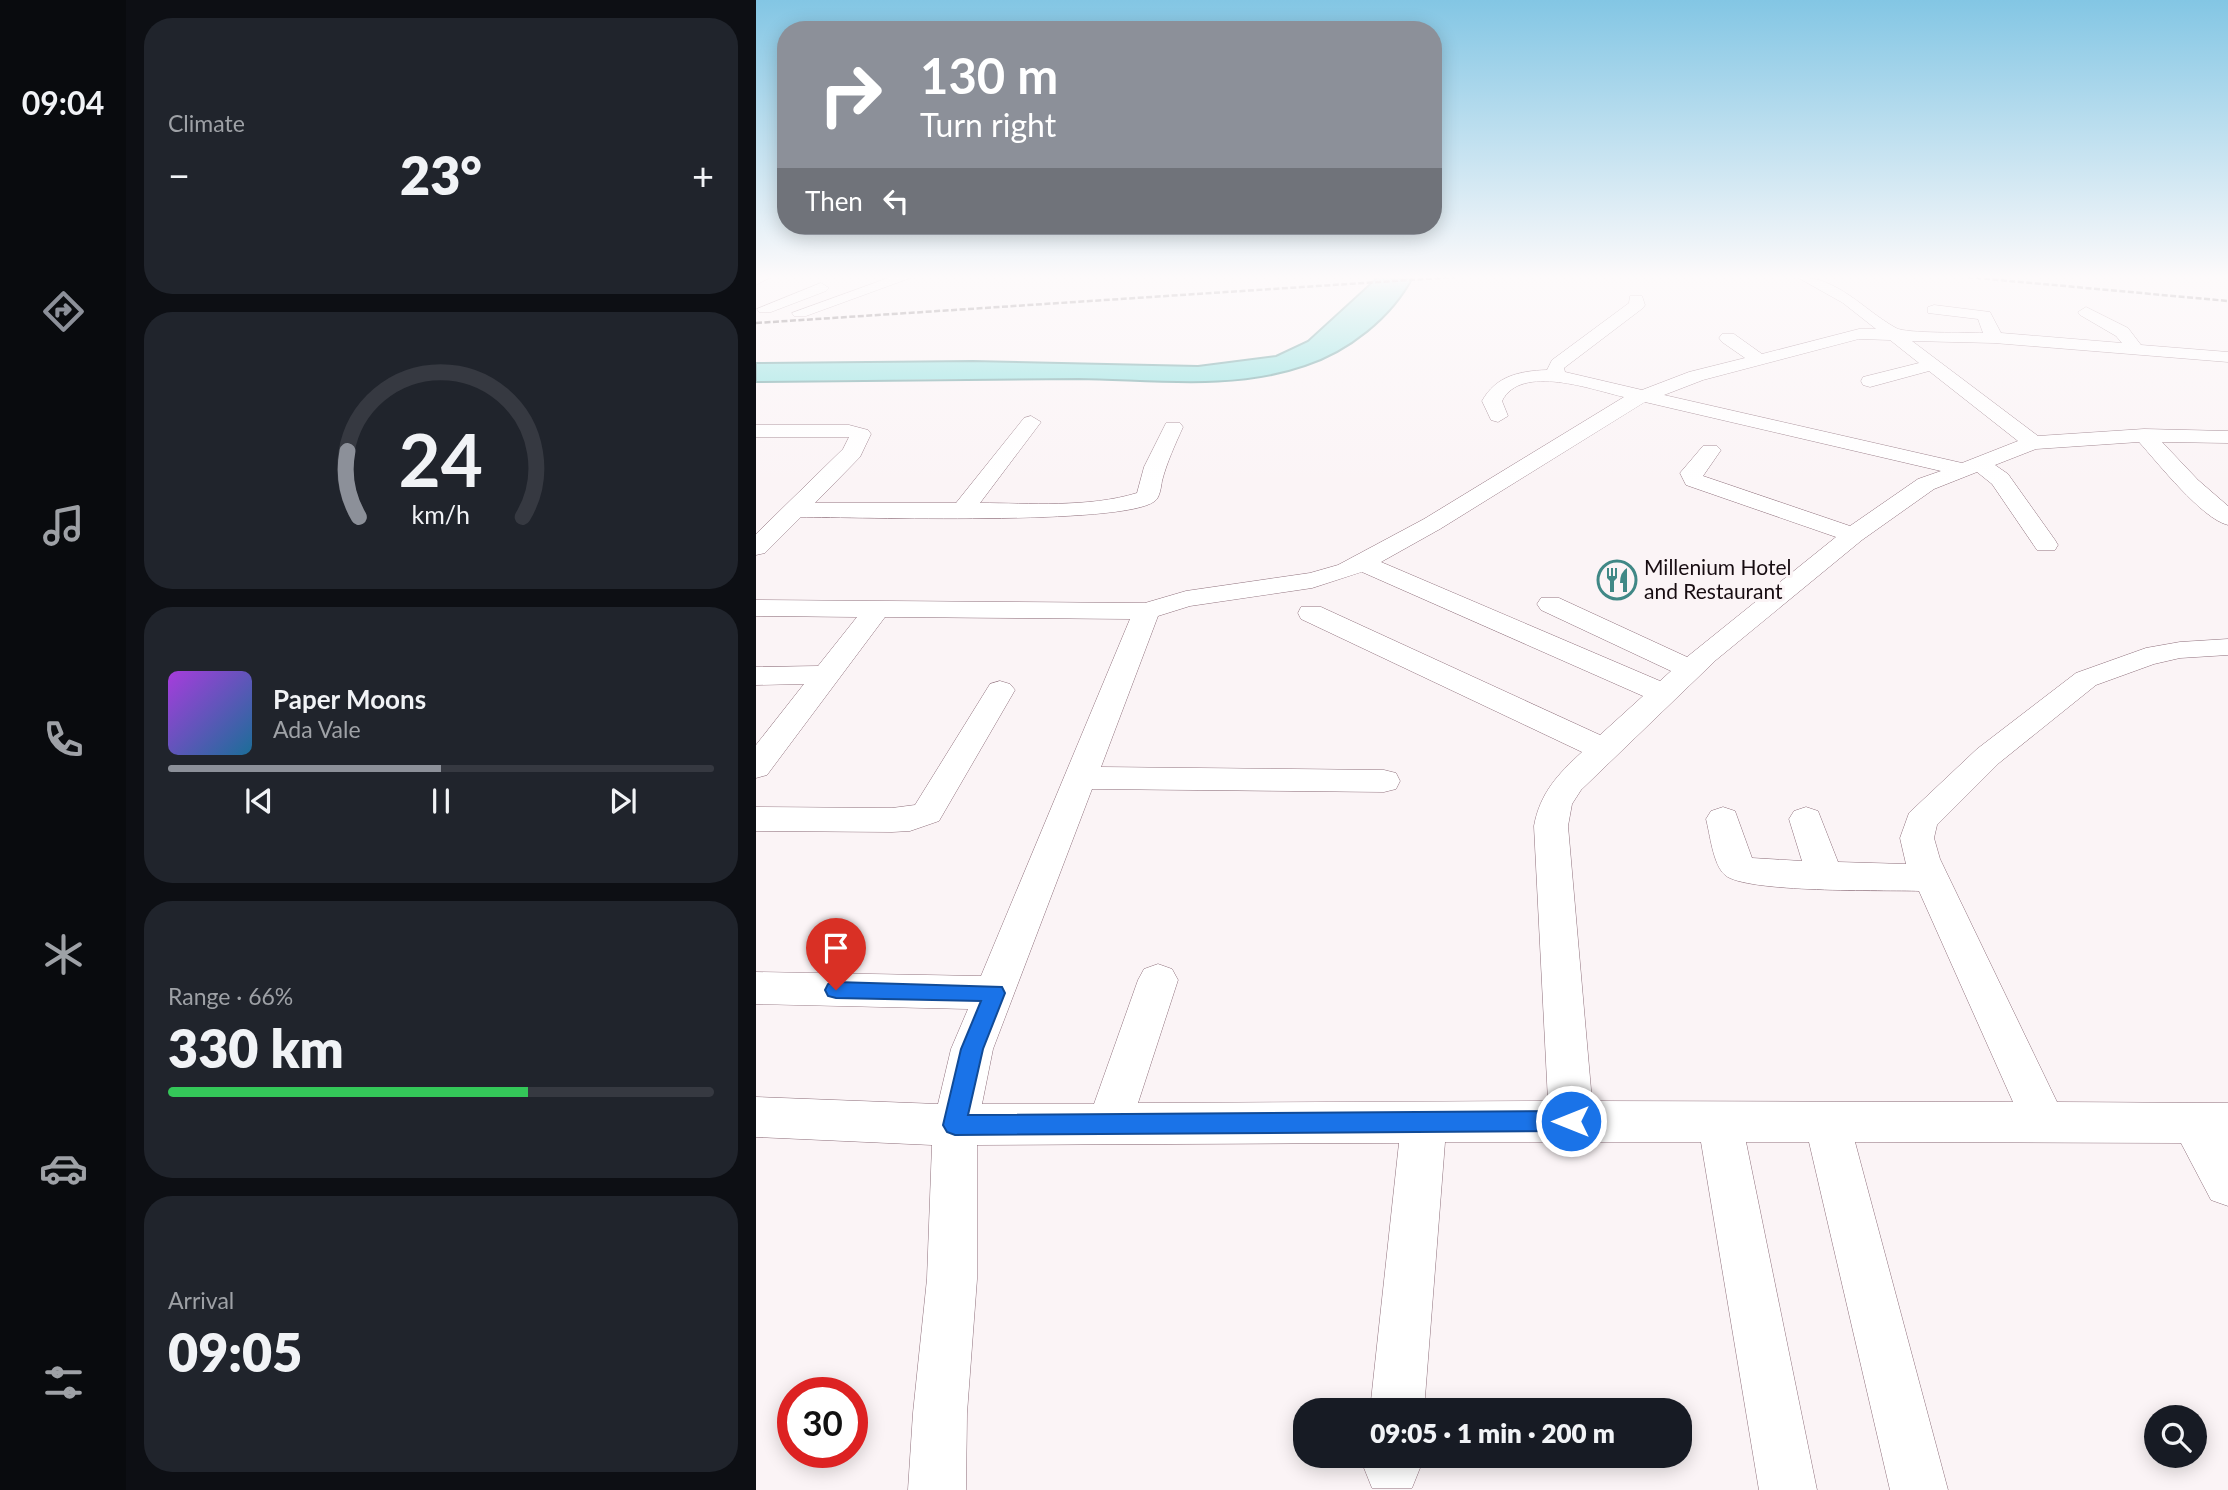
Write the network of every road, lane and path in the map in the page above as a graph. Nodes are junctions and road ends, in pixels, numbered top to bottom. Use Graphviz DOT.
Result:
graph roads {
  1 [pos="1581,347"];
  2 [pos="1740,347"];
  3 [pos="1814,347"];
  4 [pos="1907,347"];
  5 [pos="2103,347"];
  6 [pos="2133,347"];
  7 [pos="2135,349"];
  8 [pos="2228,357"];
  9 [pos="1761,361"];
  10 [pos="1932,365"];
  11 [pos="1557,376"];
  12 [pos="1870,381"];
  13 [pos="1646,396"];
  14 [pos="1497,416"];
  15 [pos="1031,422"];
  16 [pos="1173,427"];
  17 [pos="756,431"];
  18 [pos="2144,435"];
  19 [pos="2228,437"];
  20 [pos="2033,443"];
  21 [pos="1710,450"];
  22 [pos="1971,466"];
  23 [pos="963,509"];
  24 [pos="795,510"];
  25 [pos="2228,518"];
  26 [pos="1853,535"];
  27 [pos="2046,545"];
  28 [pos="756,548"];
  29 [pos="1363,564"];
  30 [pos="1550,604"];
  31 [pos="879,607"];
  32 [pos="756,608"];
  33 [pos="1147,611"];
  34 [pos="1311,613"];
  35 [pos="2228,647"];
  36 [pos="1690,669"];
  37 [pos="826,675"];
  38 [pos="756,677"];
  39 [pos="1000,690"];
  40 [pos="1664,694"];
  41 [pos="1603,749"];
  42 [pos="756,767"];
  43 [pos="1081,778"];
  44 [pos="1384,781"];
  45 [pos="756,819"];
  46 [pos="1723,819"];
  47 [pos="1806,819"];
  48 [pos="1825,876"];
  49 [pos="1930,878"];
  50 [pos="1158,980"];
  51 [pos="756,989"];
  52 [pos="995,993"];
  53 [pos="756,1117"];
  54 [pos="1571,1121"];
  55 [pos="1424,1122"];
  56 [pos="1720,1122"];
  57 [pos="1827,1123"];
  58 [pos="2211,1123"];
  59 [pos="1109,1124"];
  60 [pos="2045,1124"];
  61 [pos="955,1125"];
  62 [pos="2228,1184"];
  63 [pos="1399,1398"];
  64 [pos="937,1490"];
  65 [pos="1788,1490"];
  66 [pos="1919,1490"];
  1 -- 11 [label="street"];
  2 -- 9 [label="street"];
  3 -- 9 [label="street"];
  4 -- 10 [label="street"];
  5 -- 7 [label="street"];
  6 -- 7 [label="street"];
  7 -- 8 [label="street"];
  9 -- 13 [label="street"];
  10 -- 12 [label="street"];
  10 -- 20 [label="street"];
  11 -- 13 [label="street"];
  11 -- 14 [label="street"];
  13 -- 22 [label="street"];
  13 -- 29 [label="street"];
  15 -- 23 [label="street"];
  16 -- 23 [label="street"];
  17 -- 24 [label="street"];
  18 -- 19 [label="street"];
  18 -- 20 [label="street"];
  18 -- 25 [label="street"];
  20 -- 22 [label="street"];
  21 -- 26 [label="street"];
  22 -- 26 [label="street"];
  22 -- 27 [label="street"];
  23 -- 24 [label="street"];
  24 -- 28 [label="street"];
  26 -- 36 [label="street"];
  29 -- 33 [label="street"];
  29 -- 40 [label="street"];
  30 -- 36 [label="street"];
  31 -- 32 [label="street"];
  31 -- 33 [label="street"];
  31 -- 37 [label="street"];
  33 -- 43 [label="street"];
  34 -- 41 [label="street"];
  35 -- 49 [label="street"];
  36 -- 40 [label="street"];
  37 -- 38 [label="street"];
  37 -- 42 [label="street"];
  39 -- 45 [label="street"];
  40 -- 41 [label="street"];
  41 -- 54 [label="street"];
  43 -- 44 [label="street"];
  43 -- 52 [label="street"];
  46 -- 48 [label="street"];
  47 -- 48 [label="street"];
  48 -- 49 [label="street"];
  49 -- 60 [label="street"];
  50 -- 59 [label="street"];
  51 -- 52 [label="street"];
  52 -- 61 [label="street"];
  53 -- 61 [label="street"];
  54 -- 55 [label="street"];
  54 -- 56 [label="street"];
  55 -- 59 [label="street"];
  55 -- 63 [label="street"];
  56 -- 57 [label="street"];
  56 -- 65 [label="street"];
  57 -- 60 [label="street"];
  57 -- 66 [label="street"];
  58 -- 60 [label="street"];
  58 -- 62 [label="street"];
  59 -- 61 [label="street"];
  61 -- 64 [label="street"];
}
